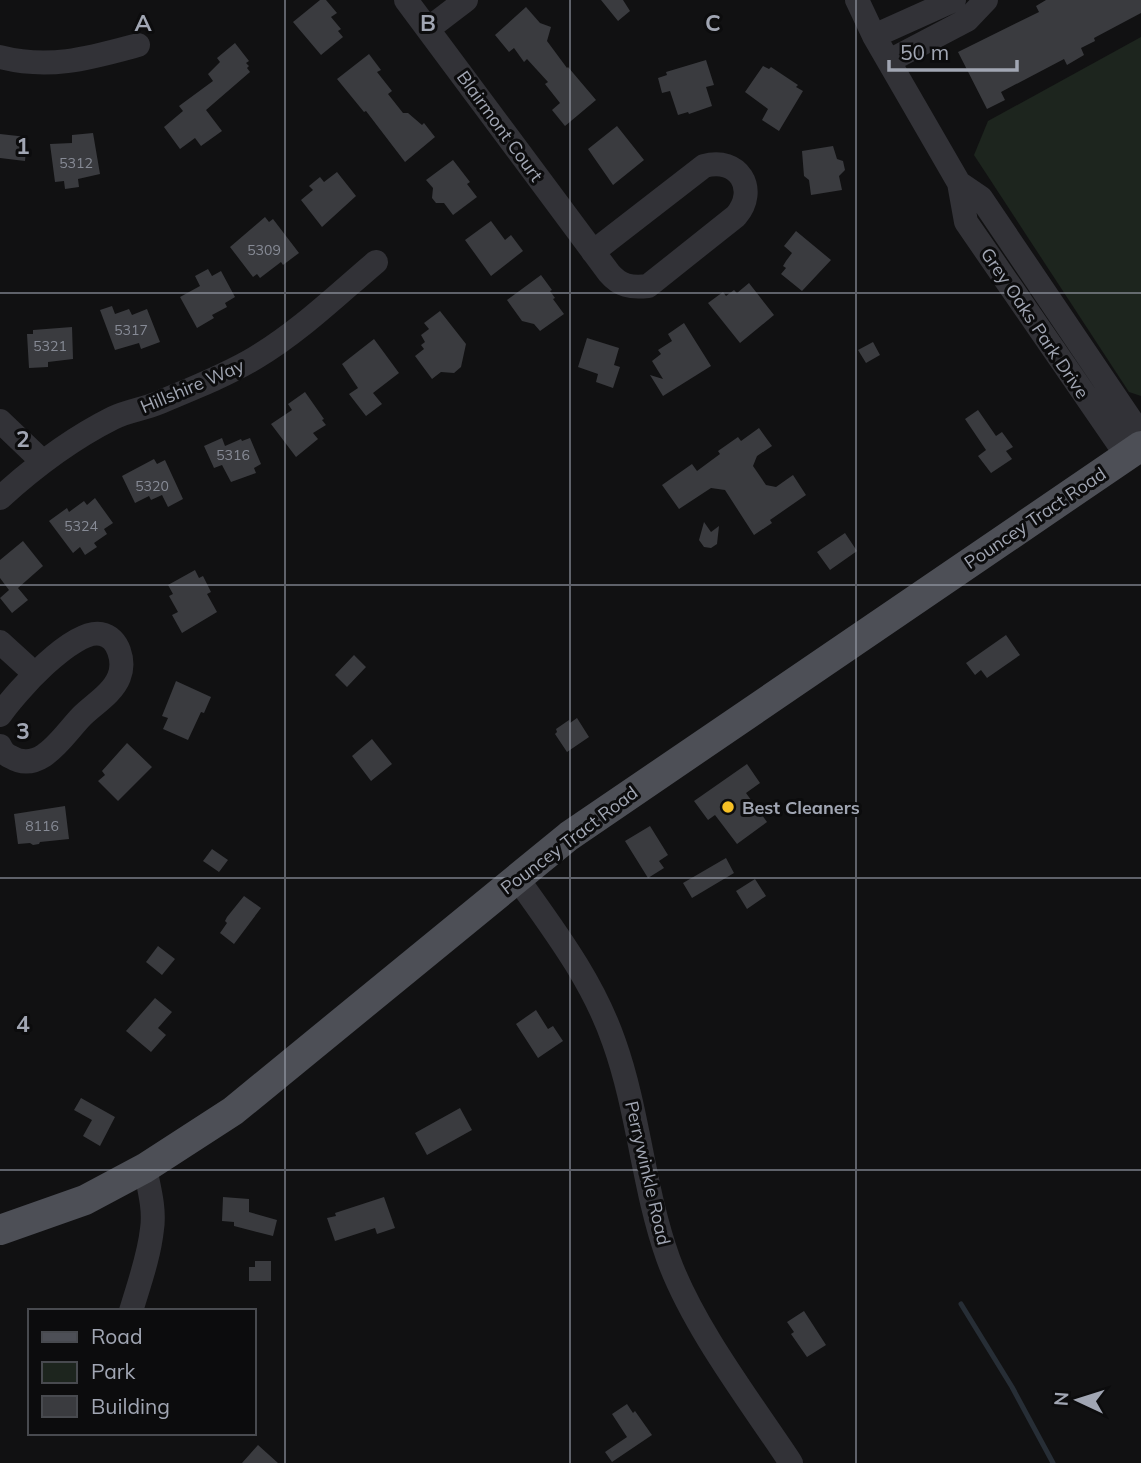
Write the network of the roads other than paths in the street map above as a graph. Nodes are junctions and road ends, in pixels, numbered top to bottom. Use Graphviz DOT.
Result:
graph roads {
  1 [pos="406,0"];
  2 [pos="466,0"];
  3 [pos="857,0"];
  4 [pos="954,0"];
  5 [pos="986,0"];
  6 [pos="428,29"];
  7 [pos="874,36"];
  8 [pos="138,45"];
  9 [pos="0,57"];
  10 [pos="889,61"];
  11 [pos="593,252"];
  12 [pos="376,262"];
  13 [pos="0,421"];
  14 [pos="1136,446"];
  15 [pos="43,462"];
  16 [pos="0,498"];
  17 [pos="0,642"];
  18 [pos="34,673"];
  19 [pos="0,715"];
  20 [pos="0,746"];
  21 [pos="517,878"];
  22 [pos="145,1168"];
  23 [pos="0,1230"];
  24 [pos="132,1309"];
  25 [pos="790,1463"];
  1 -- 6 [label="street, Blairmont Court"];
  2 -- 6 [label="street"];
  3 -- 7 [label="street, Grey Oaks Park Drive"];
  4 -- 7 [label="street"];
  5 -- 10 [label="street"];
  6 -- 11 [label="street, Blairmont Court"];
  7 -- 10 [label="street, Grey Oaks Park Drive"];
  8 -- 9 [label="street"];
  10 -- 14 [label="street, Grey Oaks Park Drive"];
  11 -- 11 [label="street, Blairmont Court"];
  12 -- 15 [label="street, Hillshire Way"];
  13 -- 15 [label="street"];
  14 -- 21 [label="main road, Pouncey Tract Road"];
  15 -- 16 [label="street, Hillshire Way"];
  17 -- 18 [label="street"];
  18 -- 19 [label="street"];
  18 -- 20 [label="street"];
  21 -- 22 [label="main road, Pouncey Tract Road"];
  21 -- 25 [label="street, Perrywinkle Road"];
  22 -- 23 [label="main road, Pouncey Tract Road"];
  22 -- 24 [label="street"];
}
